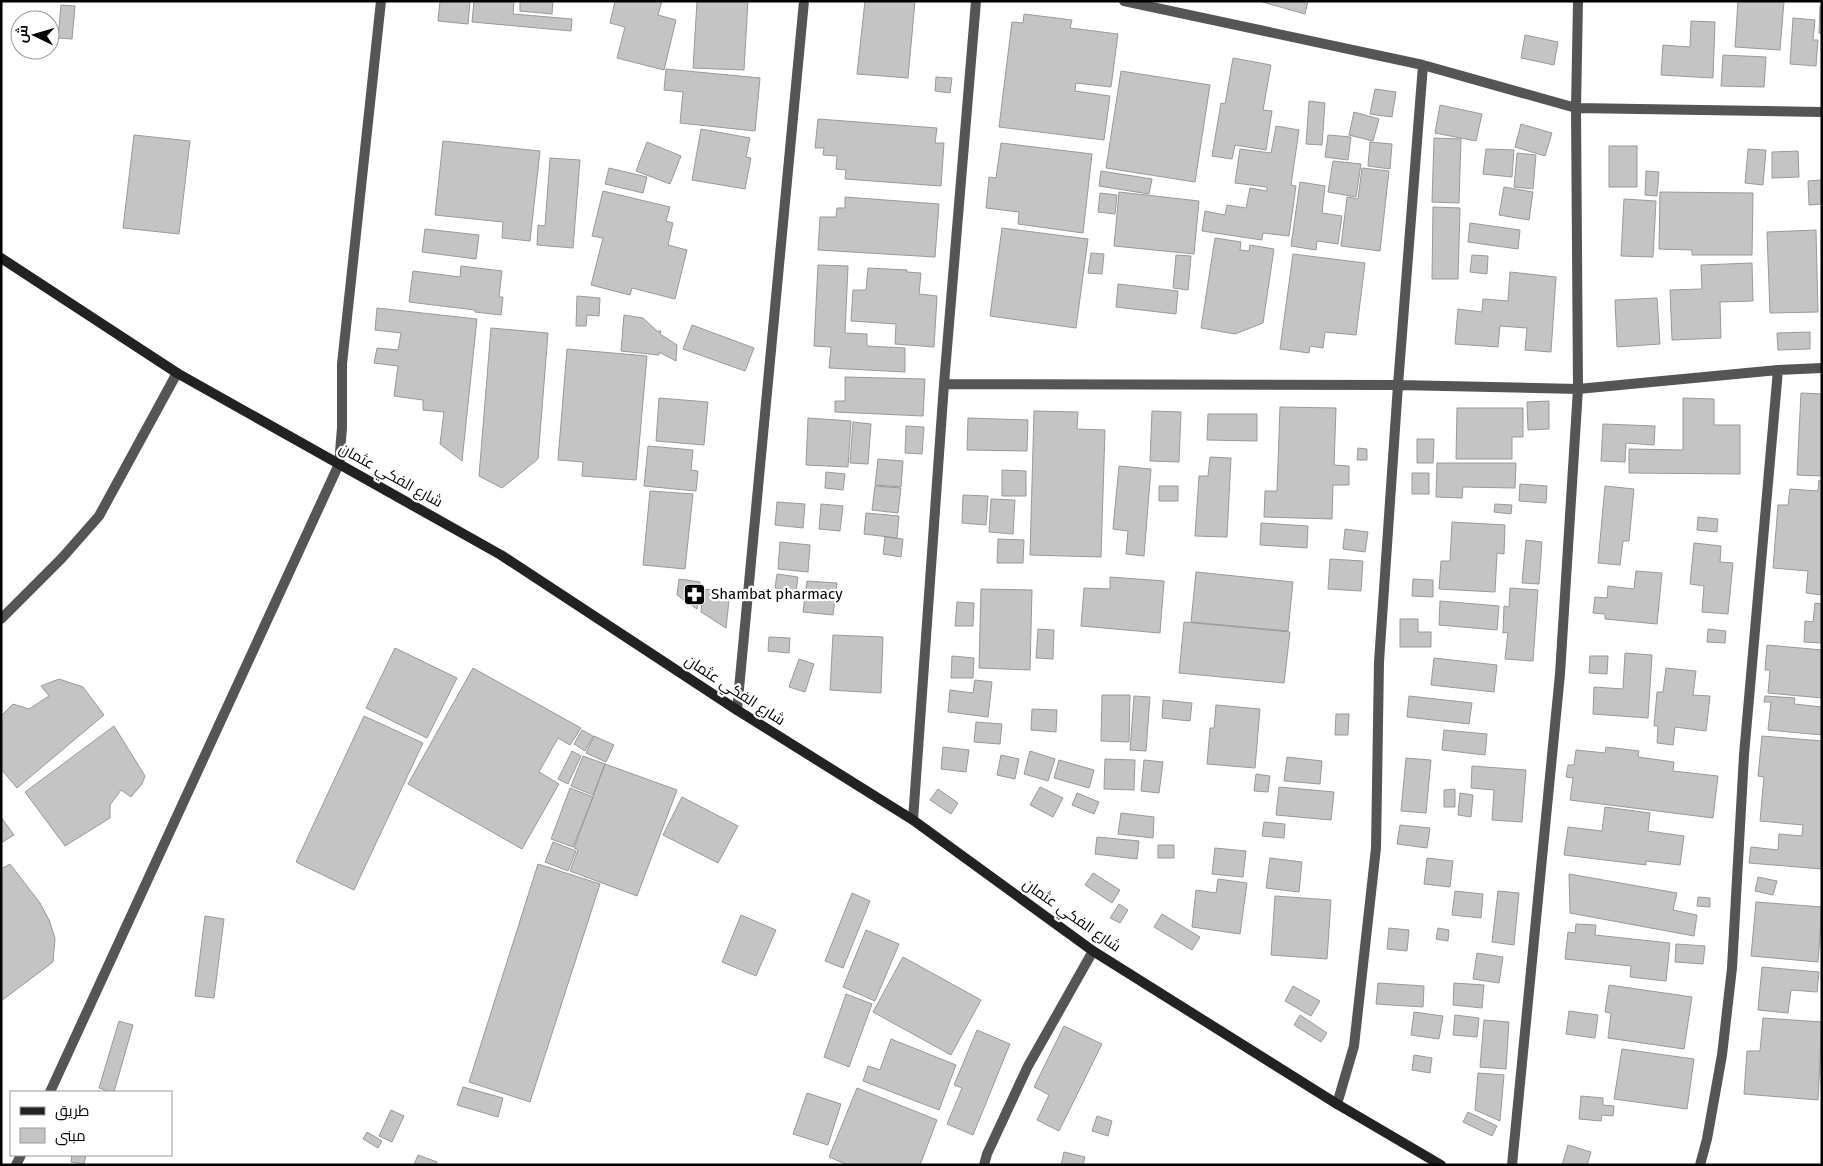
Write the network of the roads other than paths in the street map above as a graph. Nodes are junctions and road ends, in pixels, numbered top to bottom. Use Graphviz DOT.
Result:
graph roads {
  1 [pos="381,1"];
  2 [pos="804,1"];
  3 [pos="976,1"];
  4 [pos="1124,1"];
  5 [pos="1578,1"];
  6 [pos="1423,65"];
  7 [pos="1576,108"];
  8 [pos="1822,112"];
  9 [pos="1,258"];
  10 [pos="1822,368"];
  11 [pos="1778,370"];
  12 [pos="177,373"];
  13 [pos="944,384"];
  14 [pos="1398,385"];
  15 [pos="1578,389"];
  16 [pos="339,464"];
  17 [pos="1,619"];
  18 [pos="737,710"];
  19 [pos="913,820"];
  20 [pos="1093,951"];
  21 [pos="50,1091"];
  22 [pos="1337,1104"];
  23 [pos="984,1165"];
  24 [pos="1441,1165"];
  25 [pos="1512,1165"];
  26 [pos="1700,1165"];
  1 -- 16 [label="street"];
  2 -- 18 [label="street"];
  3 -- 13 [label="street"];
  4 -- 6 [label="street"];
  5 -- 7 [label="street"];
  6 -- 7 [label="street"];
  6 -- 14 [label="street"];
  7 -- 8 [label="street"];
  7 -- 15 [label="street"];
  9 -- 12 [label="street, شارع الفكي عثمان"];
  10 -- 11 [label="street"];
  11 -- 15 [label="street"];
  11 -- 26 [label="street"];
  12 -- 16 [label="street, شارع الفكي عثمان"];
  12 -- 17 [label="street"];
  13 -- 14 [label="street"];
  13 -- 19 [label="street"];
  14 -- 15 [label="street"];
  14 -- 22 [label="street"];
  15 -- 25 [label="street"];
  16 -- 18 [label="street, شارع الفكي عثمان"];
  16 -- 21 [label="street"];
  18 -- 19 [label="street, شارع الفكي عثمان"];
  19 -- 20 [label="street, شارع الفكي عثمان"];
  20 -- 22 [label="street, شارع الفكي عثمان"];
  20 -- 23 [label="street"];
  22 -- 24 [label="street, شارع الفكي عثمان"];
}
